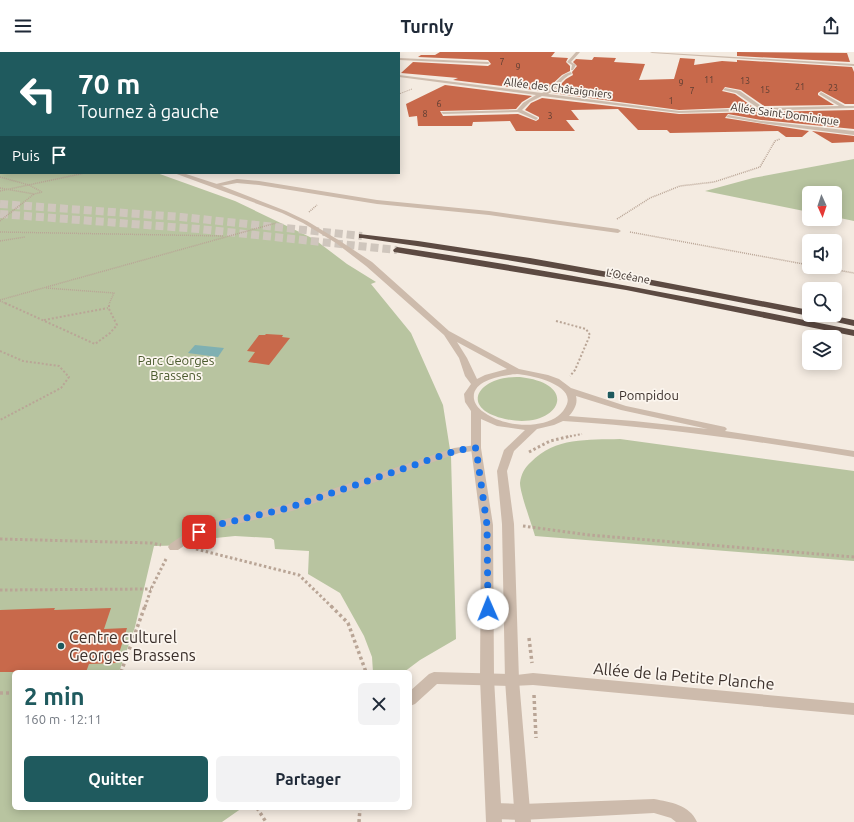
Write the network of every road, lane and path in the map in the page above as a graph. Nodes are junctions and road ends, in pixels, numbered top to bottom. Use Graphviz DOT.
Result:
graph roads {
  1 [pos="578,52"];
  2 [pos="652,52"];
  3 [pos="708,54"];
  4 [pos="400,59"];
  5 [pos="488,63"];
  6 [pos="854,65"];
  7 [pos="400,76"];
  8 [pos="725,89"];
  9 [pos="821,93"];
  10 [pos="540,94"];
  11 [pos="854,107"];
  12 [pos="845,108"];
  13 [pos="764,110"];
  14 [pos="519,111"];
  15 [pos="715,112"];
  16 [pos="443,113"];
  17 [pos="536,119"];
  18 [pos="854,134"];
  19 [pos="780,140"];
  20 [pos="79,174"];
  21 [pos="182,174"];
  22 [pos="186,174"];
  23 [pos="0,177"];
  24 [pos="194,177"];
  25 [pos="29,185"];
  26 [pos="215,185"];
  27 [pos="0,188"];
  28 [pos="6,190"];
  29 [pos="0,191"];
  30 [pos="34,194"];
  31 [pos="0,221"];
  32 [pos="278,222"];
  33 [pos="597,228"];
  34 [pos="618,231"];
  35 [pos="0,232"];
  36 [pos="228,236"];
  37 [pos="362,236"];
  38 [pos="25,237"];
  39 [pos="0,241"];
  40 [pos="397,250"];
  41 [pos="802,264"];
  42 [pos="842,272"];
  43 [pos="854,274"];
  44 [pos="44,288"];
  45 [pos="0,301"];
  46 [pos="108,308"];
  47 [pos="802,312"];
  48 [pos="556,320"];
  49 [pos="842,320"];
  50 [pos="43,321"];
  51 [pos="854,323"];
  52 [pos="446,333"];
  53 [pos="854,333"];
  54 [pos="0,351"];
  55 [pos="517,371"];
  56 [pos="476,384"];
  57 [pos="565,388"];
  58 [pos="476,411"];
  59 [pos="561,418"];
  60 [pos="0,420"];
  61 [pos="534,427"];
  62 [pos="585,434"];
  63 [pos="785,443"];
  64 [pos="476,448"];
  65 [pos="526,454"];
  66 [pos="854,454"];
  67 [pos="508,524"];
  68 [pos="0,539"];
  69 [pos="174,547"];
  70 [pos="854,557"];
  71 [pos="151,589"];
  72 [pos="0,590"];
  73 [pos="122,670"];
  74 [pos="365,670"];
  75 [pos="487,678"];
  76 [pos="512,680"];
  77 [pos="0,693"];
  78 [pos="12,693"];
  79 [pos="412,698"];
  80 [pos="854,709"];
  81 [pos="258,810"];
  82 [pos="360,810"];
  83 [pos="494,817"];
  84 [pos="522,817"];
  85 [pos="266,822"];
  86 [pos="359,822"];
  87 [pos="689,822"];
  1 -- 10 [label="street"];
  2 -- 3 [label="street"];
  3 -- 6 [label="street"];
  4 -- 5 [label="street"];
  7 -- 10 [label="street, Allée des Châtaigniers"];
  8 -- 13 [label="street"];
  9 -- 12 [label="street"];
  10 -- 14 [label="street"];
  10 -- 15 [label="street, Allée des Châtaigniers"];
  11 -- 12 [label="street"];
  12 -- 13 [label="street"];
  13 -- 15 [label="street"];
  14 -- 16 [label="street"];
  14 -- 17 [label="street"];
  15 -- 18 [label="street, Allée Saint-Dominique"];
  19 -- 33 [label="path"];
  20 -- 25 [label="path"];
  21 -- 24 [label="street"];
  22 -- 24 [label="street"];
  23 -- 25 [label="path"];
  24 -- 26 [label="street"];
  25 -- 28 [label="path"];
  25 -- 30 [label="path"];
  26 -- 33 [label="street"];
  26 -- 52 [label="street"];
  27 -- 28 [label="path"];
  28 -- 29 [label="path"];
  28 -- 30 [label="path"];
  30 -- 31 [label="path"];
  32 -- 36 [label="path"];
  33 -- 34 [label="street"];
  34 -- 41 [label="path"];
  35 -- 36 [label="path"];
  36 -- 44 [label="path"];
  37 -- 47 [label="highway, L’Océane"];
  38 -- 39 [label="path"];
  40 -- 53 [label="highway, L’Océane"];
  42 -- 43 [label="path"];
  44 -- 45 [label="path"];
  44 -- 46 [label="path"];
  45 -- 50 [label="path"];
  46 -- 50 [label="path"];
  46 -- 50 [label="path"];
  48 -- 57 [label="path"];
  49 -- 51 [label="highway"];
  52 -- 55 [label="street"];
  52 -- 56 [label="street"];
  54 -- 60 [label="path"];
  55 -- 56 [label="street"];
  55 -- 57 [label="street"];
  56 -- 58 [label="street"];
  57 -- 59 [label="street"];
  57 -- 63 [label="street"];
  58 -- 61 [label="street"];
  58 -- 64 [label="street"];
  59 -- 61 [label="street"];
  59 -- 63 [label="street"];
  61 -- 67 [label="street"];
  62 -- 65 [label="path"];
  63 -- 66 [label="street"];
  64 -- 69 [label="street"];
  64 -- 75 [label="street"];
  67 -- 70 [label="path"];
  67 -- 76 [label="street"];
  68 -- 69 [label="path"];
  69 -- 71 [label="path"];
  69 -- 74 [label="path"];
  71 -- 72 [label="path"];
  71 -- 73 [label="path"];
  75 -- 76 [label="street, Allée de la Petite Planche"];
  75 -- 79 [label="street, Allée de la Petite Planche"];
  75 -- 83 [label="street"];
  76 -- 80 [label="street, Allée de la Petite Planche"];
  76 -- 84 [label="street"];
  77 -- 78 [label="path"];
  81 -- 85 [label="path"];
  82 -- 86 [label="path"];
  83 -- 84 [label="street"];
  84 -- 87 [label="street"];
}
